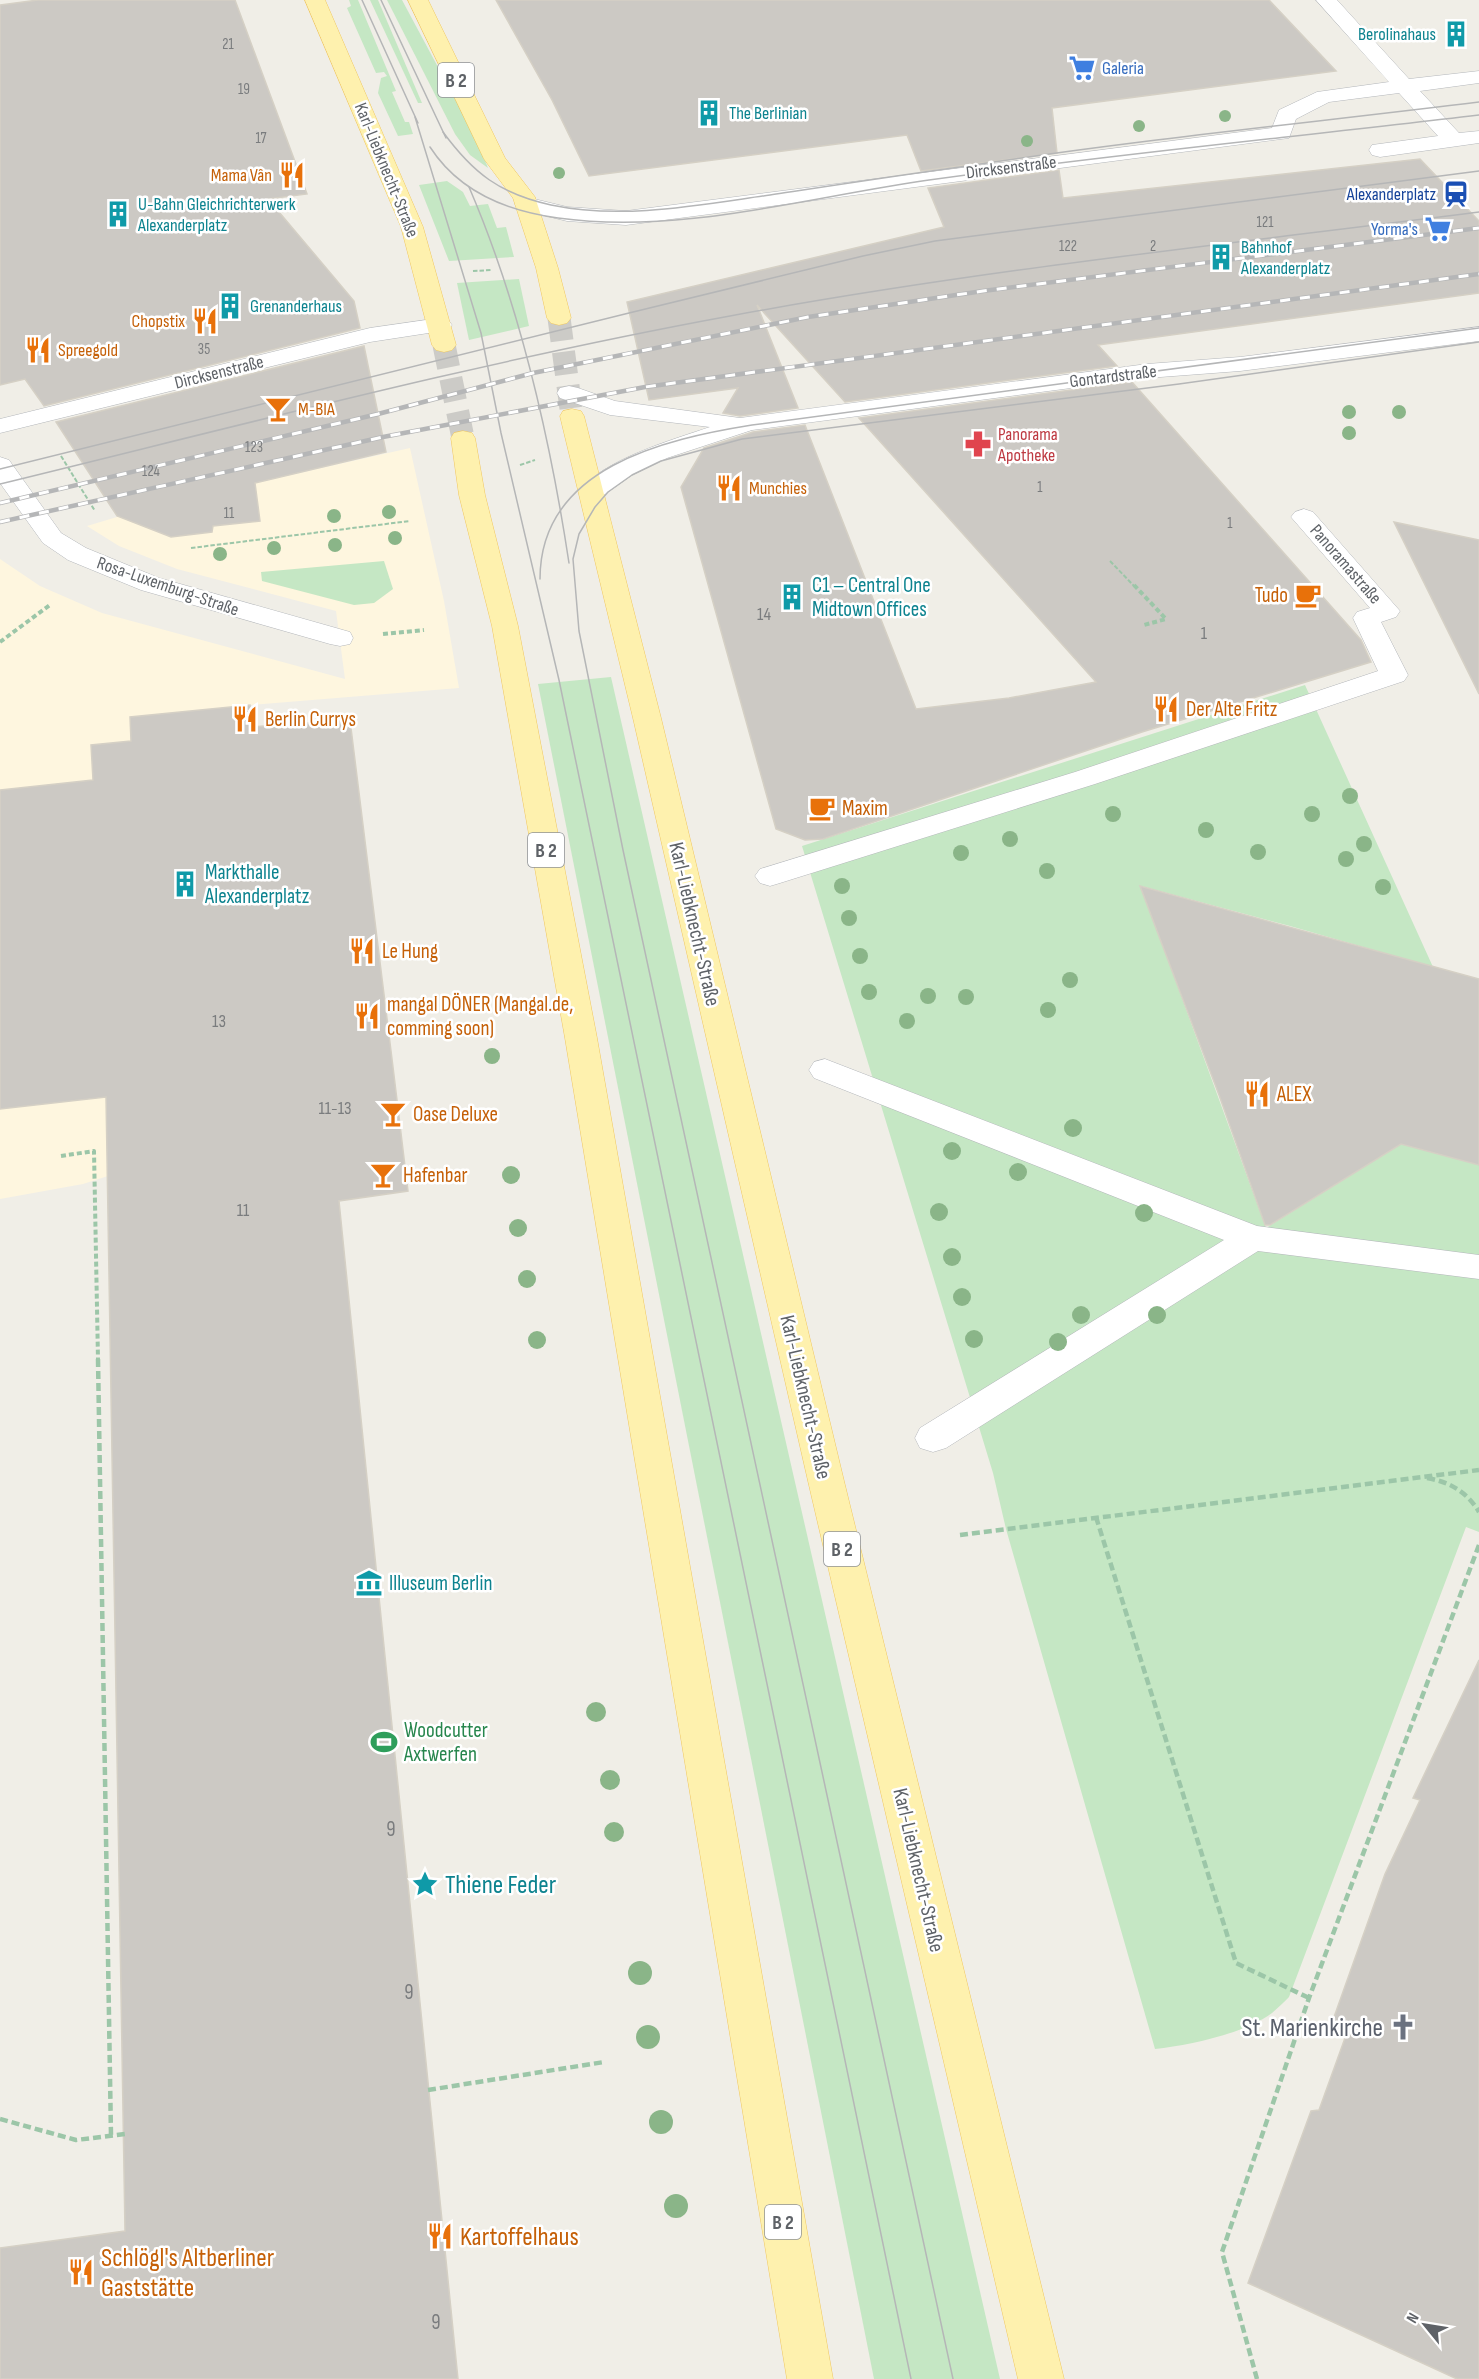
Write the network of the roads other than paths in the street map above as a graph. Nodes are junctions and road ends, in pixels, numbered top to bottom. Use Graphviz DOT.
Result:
graph roads {
  1 [pos="315,0"];
  2 [pos="418,0"];
  3 [pos="1326,0"];
  4 [pos="1479,77"];
  5 [pos="1404,86"];
  6 [pos="1479,137"];
  7 [pos="1453,140"];
  8 [pos="1380,150"];
  9 [pos="526,204"];
  10 [pos="559,318"];
  11 [pos="1479,334"];
  12 [pos="442,335"];
  13 [pos="571,404"];
  14 [pos="748,423"];
  15 [pos="0,426"];
  16 [pos="463,438"];
  17 [pos="0,465"];
  18 [pos="592,492"];
  19 [pos="1304,517"];
  20 [pos="340,638"];
  21 [pos="770,876"];
  22 [pos="825,1070"];
  23 [pos="1253,1238"];
  24 [pos="1479,1267"];
  25 [pos="933,1438"];
  26 [pos="810,2379"];
  27 [pos="1041,2379"];
  1 -- 12 [label="main road, Karl-Liebknecht-Straße"];
  2 -- 9 [label="main road, B 2"];
  3 -- 5 [label="street"];
  4 -- 5 [label="street, Dircksenstraße"];
  5 -- 7 [label="street"];
  5 -- 9 [label="street, Dircksenstraße"];
  6 -- 7 [label="street"];
  7 -- 8 [label="street"];
  9 -- 10 [label="main road, B 2"];
  11 -- 14 [label="street, Gontardstraße"];
  12 -- 15 [label="street, Dircksenstraße"];
  13 -- 14 [label="street, Gontardstraße"];
  13 -- 18 [label="main road, Karl-Liebknecht-Straße / B 2"];
  14 -- 18 [label="street, Gontardstraße"];
  16 -- 26 [label="main road, B 2"];
  17 -- 20 [label="street, Rosa-Luxemburg-Straße"];
  18 -- 27 [label="main road, Karl-Liebknecht-Straße / B 2"];
  19 -- 21 [label="street, Panoramastraße"];
  22 -- 23 [label="street"];
  23 -- 24 [label="street"];
  23 -- 25 [label="street"];
}
